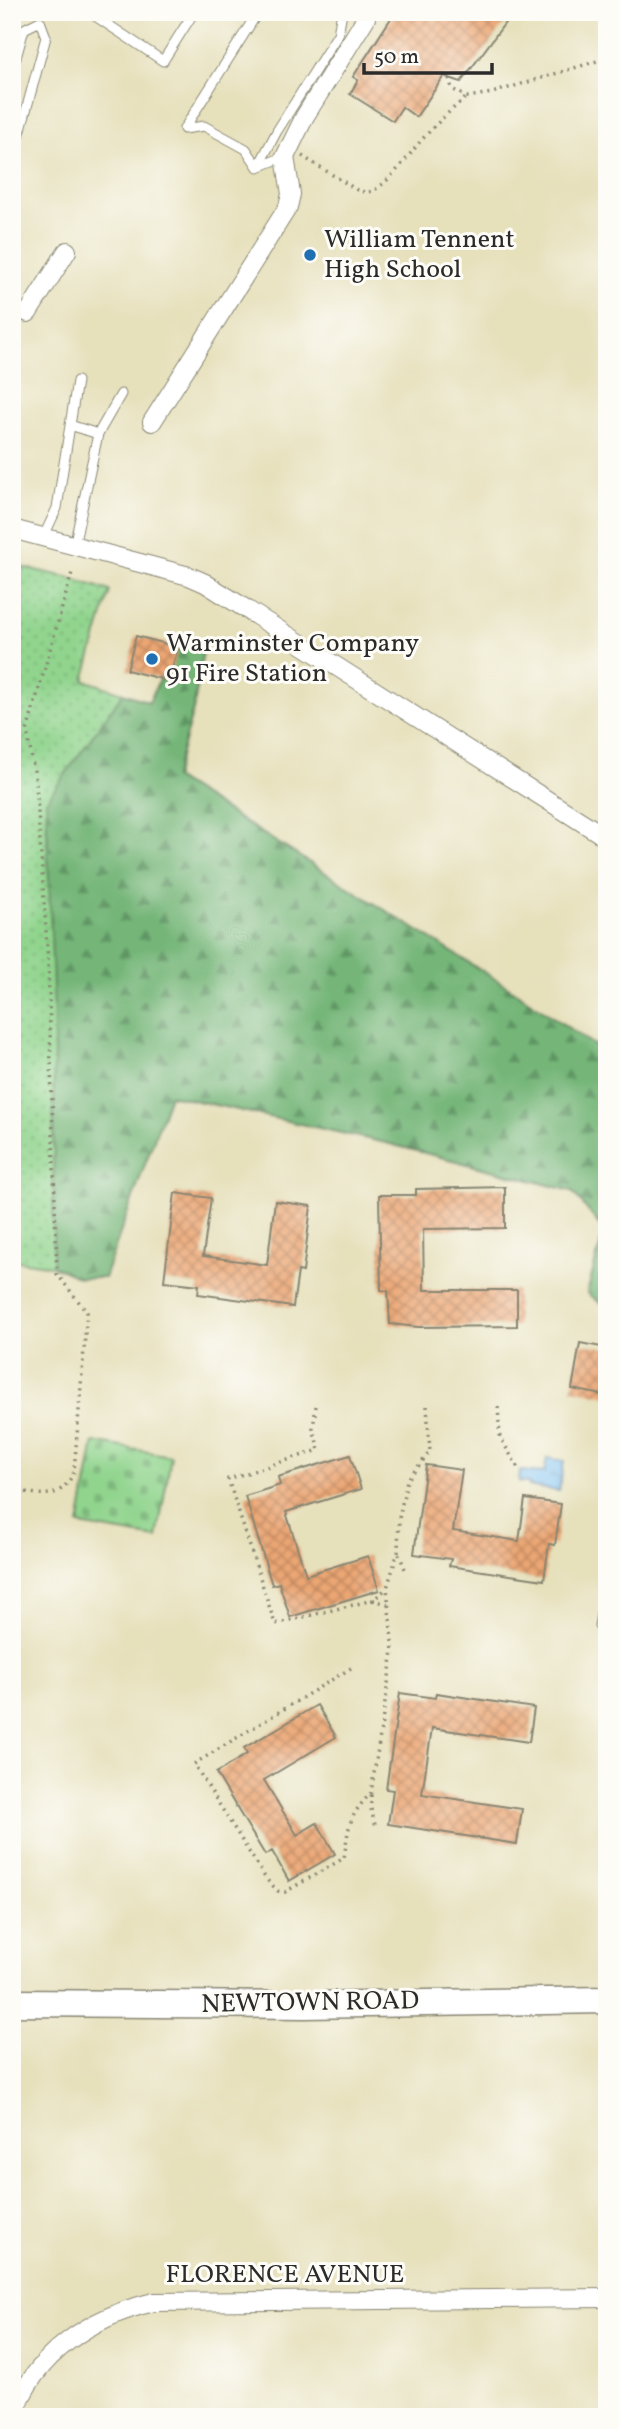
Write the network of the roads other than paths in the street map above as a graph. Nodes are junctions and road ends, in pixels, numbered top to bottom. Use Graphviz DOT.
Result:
graph roads {
  1 [pos="89,12"];
  2 [pos="194,12"];
  3 [pos="258,12"];
  4 [pos="342,12"];
  5 [pos="40,16"];
  6 [pos="366,18"];
  7 [pos="12,72"];
  8 [pos="288,156"];
  9 [pos="12,162"];
  10 [pos="258,167"];
  11 [pos="67,251"];
  12 [pos="28,313"];
  13 [pos="77,381"];
  14 [pos="121,394"];
  15 [pos="152,422"];
  16 [pos="70,425"];
  17 [pos="98,435"];
  18 [pos="12,529"];
  19 [pos="44,538"];
  20 [pos="74,546"];
  21 [pos="607,838"];
  22 [pos="607,1576"];
  23 [pos="607,1626"];
  24 [pos="607,2000"];
  25 [pos="12,2003"];
  26 [pos="607,2298"];
  27 [pos="13,2417"];
  1 -- 2 [label="lane"];
  3 -- 10 [label="lane"];
  4 -- 10 [label="lane"];
  5 -- 7 [label="lane"];
  5 -- 9 [label="lane"];
  6 -- 8 [label="street"];
  8 -- 10 [label="lane"];
  8 -- 15 [label="street"];
  11 -- 12 [label="street"];
  13 -- 16 [label="lane"];
  14 -- 17 [label="lane"];
  16 -- 17 [label="lane"];
  16 -- 19 [label="lane"];
  17 -- 20 [label="lane"];
  18 -- 19 [label="street"];
  19 -- 20 [label="street"];
  20 -- 21 [label="street"];
  22 -- 23 [label="lane"];
  24 -- 25 [label="street, NEWTOWN ROAD"];
  26 -- 27 [label="street, FLORENCE AVENUE"];
}
